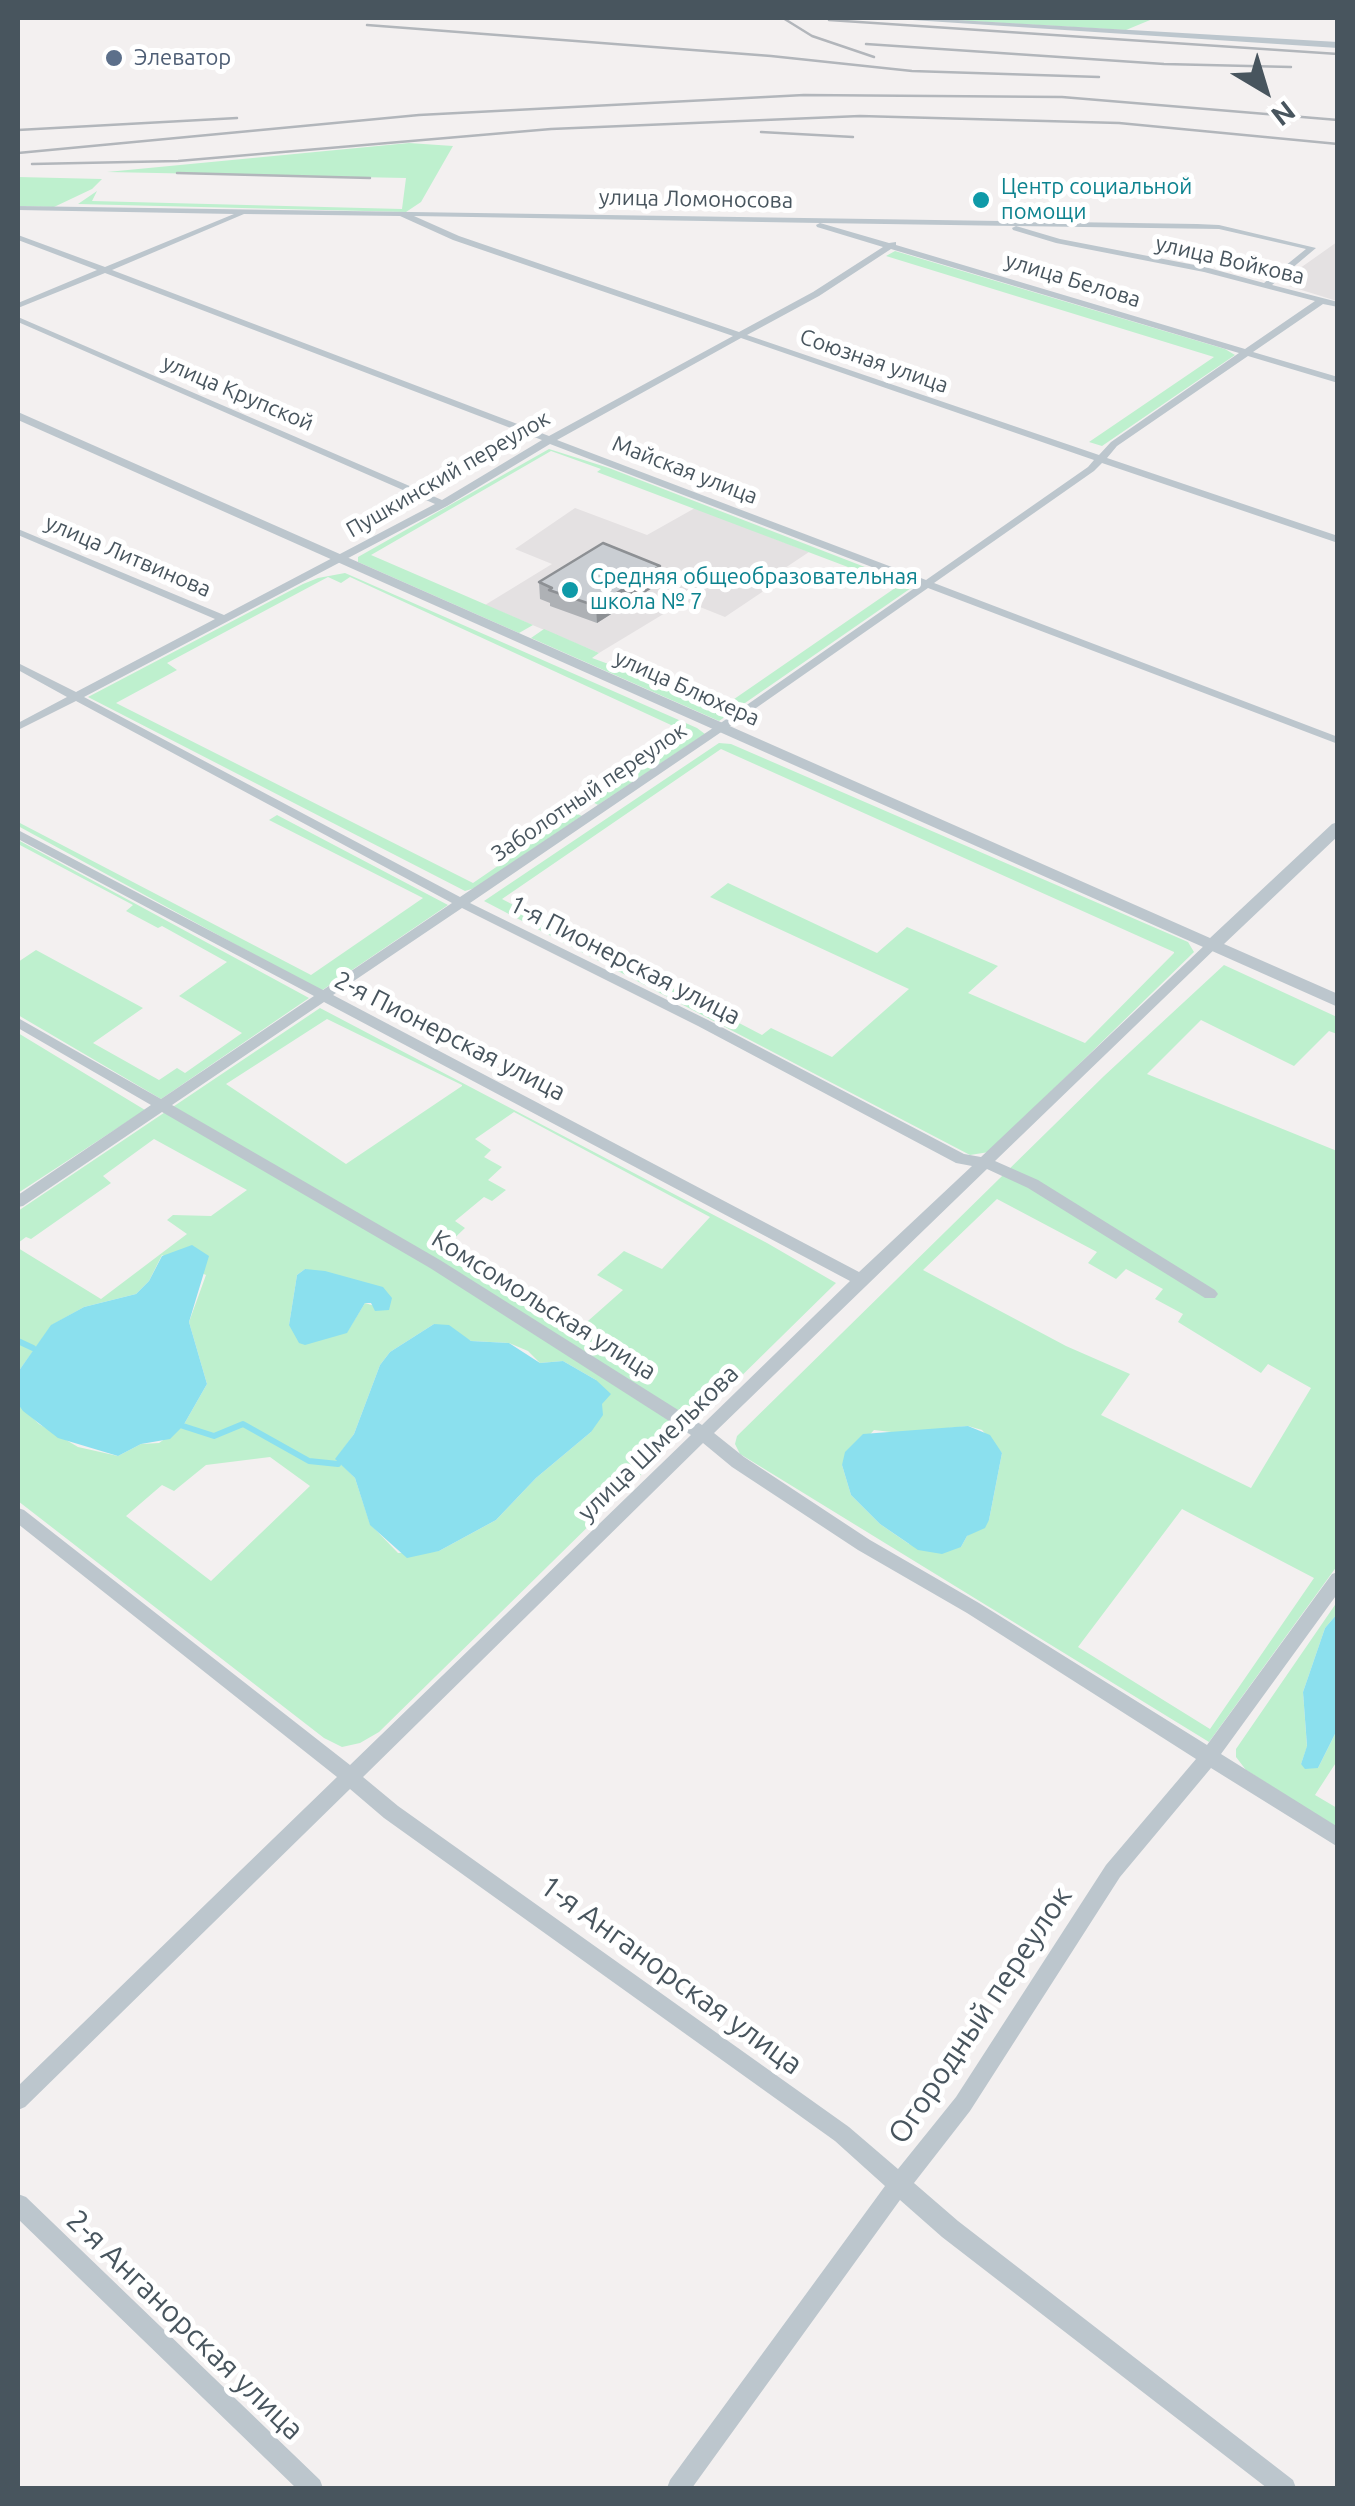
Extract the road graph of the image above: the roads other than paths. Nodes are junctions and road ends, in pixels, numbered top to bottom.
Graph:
1 (886, 18) edge
2 (912, 19) edge
3 (1338, 45) edge
4 (18, 208) edge
5 (243, 212) junction
6 (400, 214) junction
7 (797, 219) junction
8 (998, 222) junction
9 (18, 237) edge
10 (892, 244) junction
11 (109, 272) junction
12 (1267, 285) junction
13 (1321, 300) junction
14 (1338, 305) edge
15 (18, 306) edge
16 (18, 319) edge
17 (739, 336) junction
18 (1249, 352) junction
19 (1338, 380) edge
20 (18, 416) edge
21 (550, 440) junction
22 (1102, 458) junction
23 (443, 504) junction
24 (18, 532) edge
25 (1338, 540) edge
26 (338, 559) junction
27 (923, 583) junction
28 (222, 618) junction
29 (18, 666) edge
30 (76, 696) junction
31 (18, 727) edge
32 (720, 728) junction
33 (1338, 740) edge
34 (1338, 827) edge
35 (18, 834) edge
36 (462, 903) junction
37 (1212, 946) junction
38 (325, 997) junction
39 (1338, 1001) edge
40 (18, 1022) edge
41 (162, 1106) junction
42 (987, 1164) junction
43 (18, 1202) edge
44 (862, 1280) junction
45 (1210, 1294) dead end
46 (703, 1434) junction
47 (18, 1515) edge
48 (1338, 1579) edge
49 (1208, 1758) junction
50 (351, 1779) junction
51 (1338, 1838) edge
52 (18, 2100) edge
53 (899, 2186) junction
54 (18, 2205) edge
55 (312, 2488) edge
56 (678, 2488) edge
57 (1285, 2488) edge

1 - 2 street
2 - 3 street
4 - 5 street, улица Ломоносова
5 - 6 street, улица Ломоносова
5 - 11 street
6 - 7 street, улица Ломоносова
6 - 17 street, Союзная улица
7 - 8 street, улица Ломоносова
7 - 10 street, улица Белова
8 - 12 street, улица Войкова
8 - 12 street, улица Ломоносова
9 - 11 street, Майская улица
10 - 17 street, Пушкинский переулок
10 - 18 street, улица Белова
11 - 15 street
11 - 21 street, Майская улица
12 - 13 street, улица Войкова
13 - 14 street, улица Войкова
13 - 18 street, Заболотный переулок
16 - 23 street, улица Крупской
17 - 21 street, Пушкинский переулок
17 - 22 street, Союзная улица
18 - 19 street, улица Белова
18 - 22 street, Заболотный переулок
20 - 26 street, улица Блюхера
21 - 23 street, Пушкинский переулок
21 - 27 street, Майская улица
22 - 25 street, Союзная улица
22 - 27 street, Заболотный переулок
23 - 26 street, Пушкинский переулок
24 - 28 street, улица Литвинова
26 - 28 street, Пушкинский переулок
26 - 32 street, улица Блюхера
27 - 32 street, Заболотный переулок
27 - 33 street, Майская улица
28 - 30 street, Пушкинский переулок
29 - 30 street, 1-я Пионерская улица
30 - 31 street, Пушкинский переулок
30 - 36 street, 1-я Пионерская улица
32 - 36 street, Заболотный переулок
32 - 37 street, улица Блюхера
34 - 37 street, улица Шмелькова
35 - 38 street, 2-я Пионерская улица
36 - 38 street, Заболотный переулок
36 - 42 street, 1-я Пионерская улица
37 - 39 street, улица Блюхера
37 - 42 street, улица Шмелькова
38 - 41 street, Заболотный переулок
38 - 44 street, 2-я Пионерская улица
40 - 41 street, Комсомольская улица
41 - 43 street, Заболотный переулок
41 - 46 street, Комсомольская улица
42 - 44 street, улица Шмелькова
42 - 45 street, 1-я Пионерская улица
44 - 46 street, улица Шмелькова
46 - 49 street, Комсомольская улица
46 - 50 street, улица Шмелькова
47 - 50 street, 1-я Анганорская улица
48 - 49 street, Огородный переулок
49 - 51 street, Комсомольская улица
49 - 53 street, Огородный переулок
50 - 52 street, улица Шмелькова
50 - 53 street, 1-я Анганорская улица
53 - 56 street, Огородный переулок
53 - 57 street, 1-я Анганорская улица
54 - 55 street, 2-я Анганорская улица

